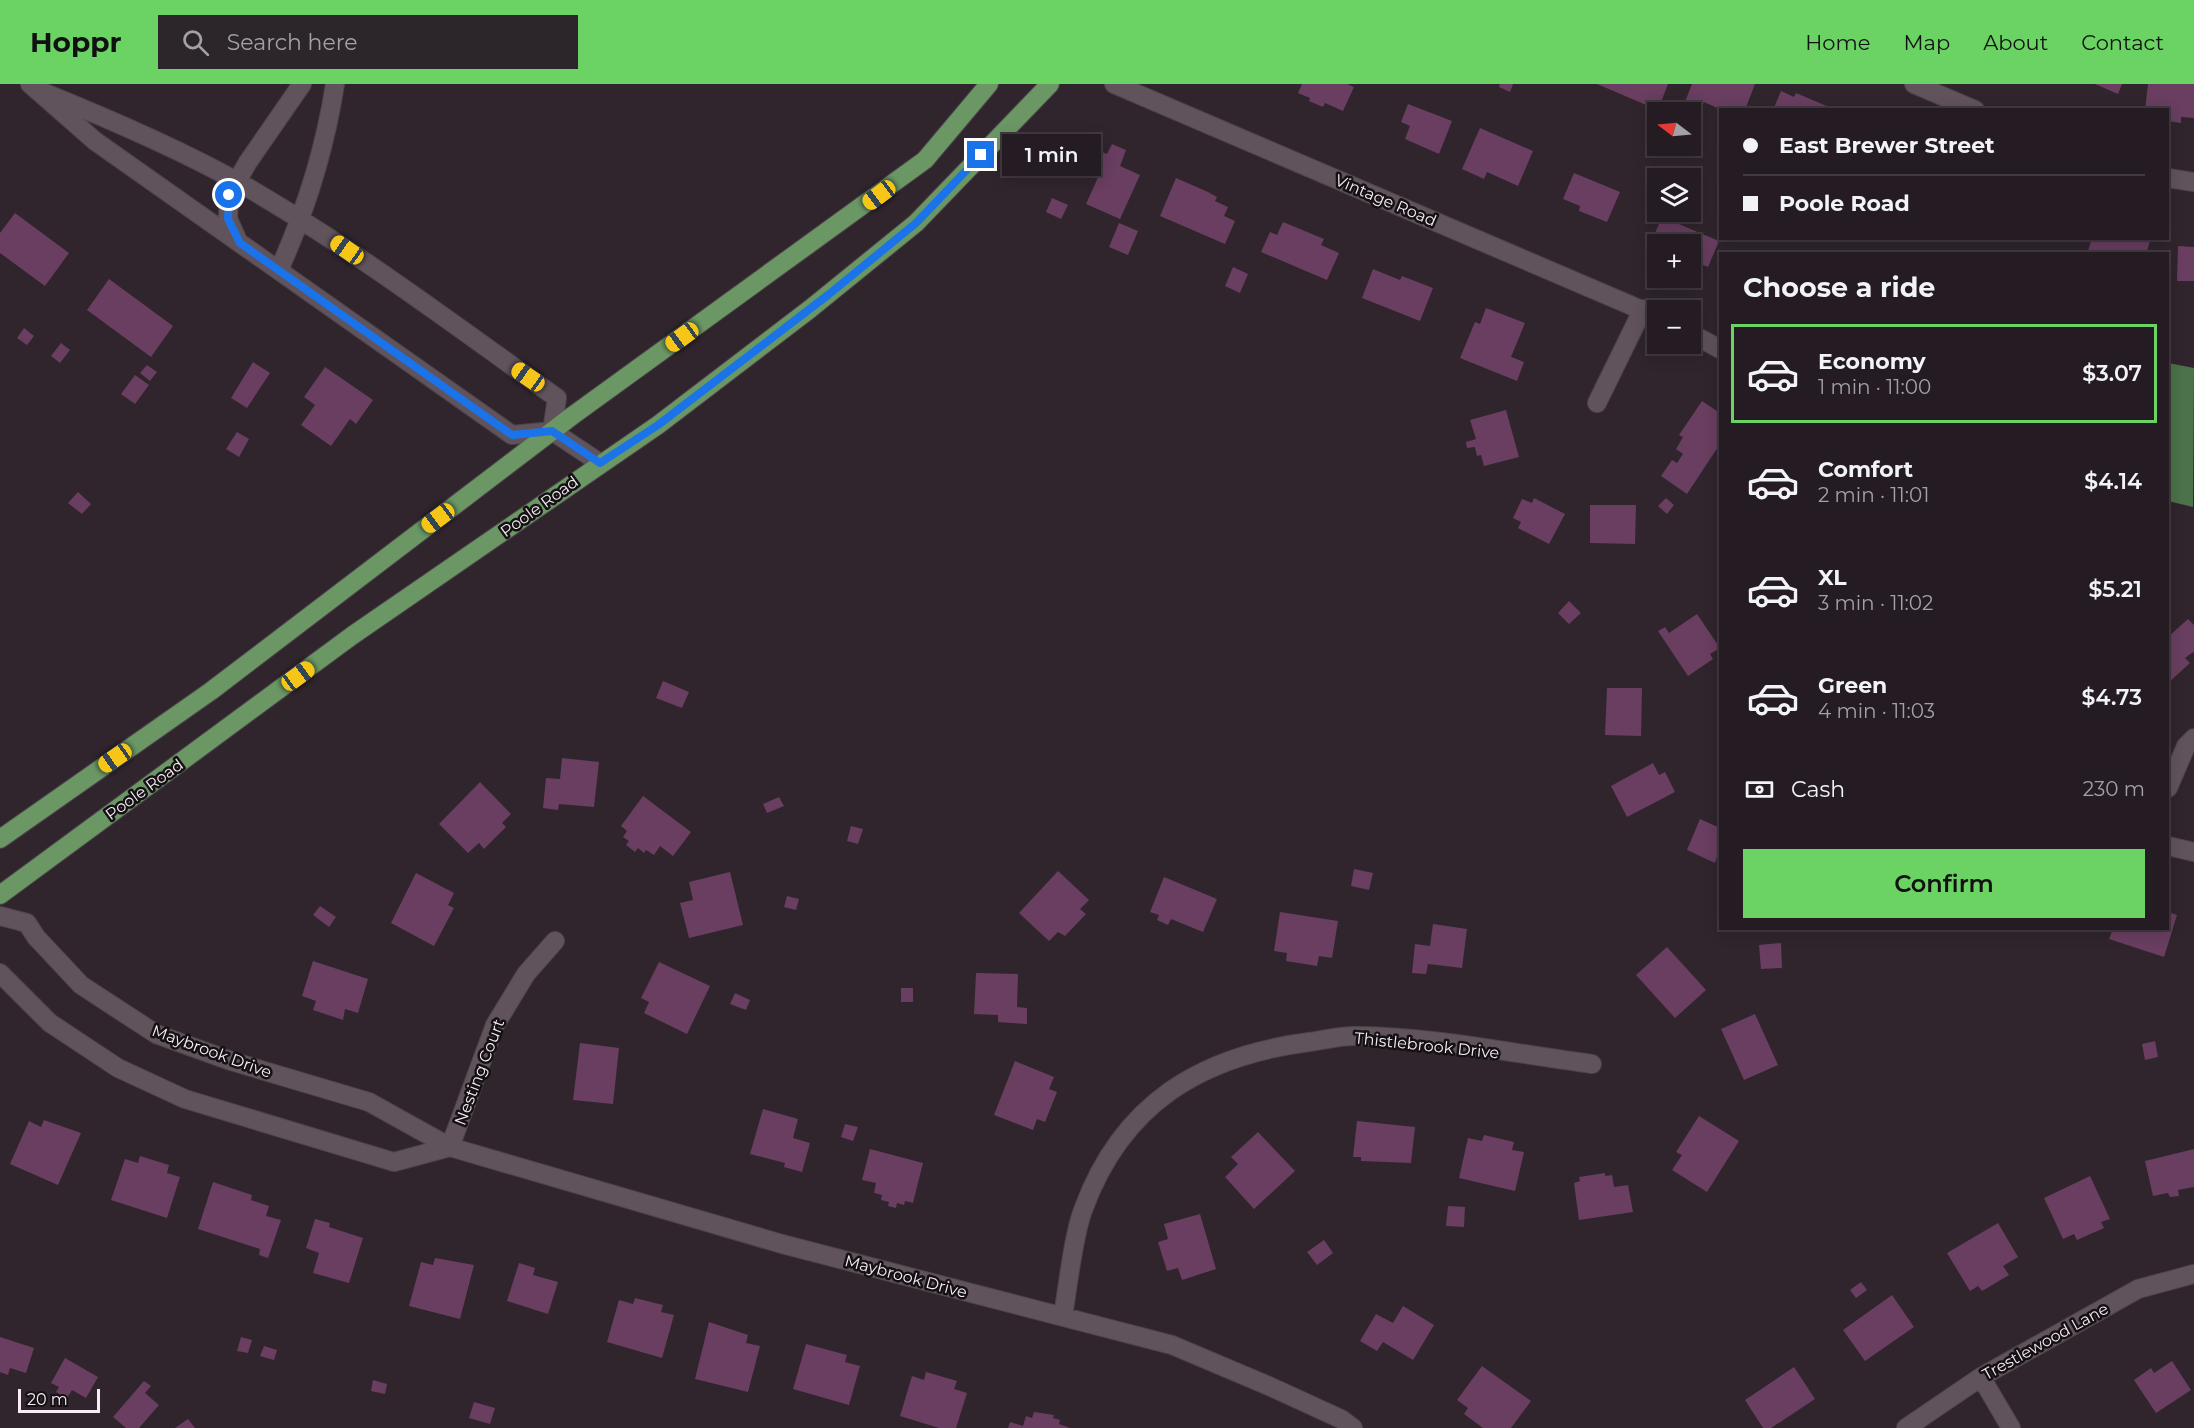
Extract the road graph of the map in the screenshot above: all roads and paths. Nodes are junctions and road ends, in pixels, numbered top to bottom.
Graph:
1 (302, 84) edge
2 (335, 84) edge
3 (989, 84) edge
4 (1050, 84) edge
5 (1114, 84) edge
6 (1914, 84) edge
7 (35, 88) edge
8 (1970, 108) edge
9 (2169, 178) edge
10 (237, 182) junction
11 (2194, 182) edge
12 (301, 221) junction
13 (240, 243) junction
14 (279, 270) junction
15 (1647, 312) edge
16 (1647, 318) edge
17 (1701, 339) edge
18 (1719, 348) edge
19 (1597, 403) dead end
20 (552, 431) junction
21 (600, 463) junction
22 (2194, 738) edge
23 (2169, 786) edge
24 (0, 839) edge
25 (2169, 846) edge
26 (2194, 852) edge
27 (0, 894) edge
28 (0, 916) edge
29 (555, 941) dead end
30 (0, 973) edge
31 (1592, 1064) dead end
32 (450, 1147) junction
33 (2194, 1274) edge
34 (1063, 1316) junction
35 (1981, 1377) junction
36 (1343, 1425) edge
37 (1906, 1428) edge
38 (2011, 1428) edge

1 - 10 street
2 - 12 street
3 - 20 main road
4 - 21 main road, Poole Road
5 - 15 street, Vintage Road
6 - 8 street
7 - 10 street
7 - 13 street
9 - 11 street
10 - 12 street
10 - 13 street
12 - 14 street
12 - 20 street
13 - 14 street
14 - 20 street
16 - 19 street
17 - 18 street
20 - 21 street
20 - 24 main road
21 - 27 main road, Poole Road
22 - 23 street
25 - 26 street
28 - 32 street, Maybrook Drive
29 - 32 street, Nesting Court
30 - 32 street
31 - 34 street, Thistlebrook Drive
32 - 34 street, Maybrook Drive
33 - 35 street, Trestlewood Lane
34 - 36 street, Maybrook Drive
35 - 37 street, Trestlewood Lane
35 - 38 street

